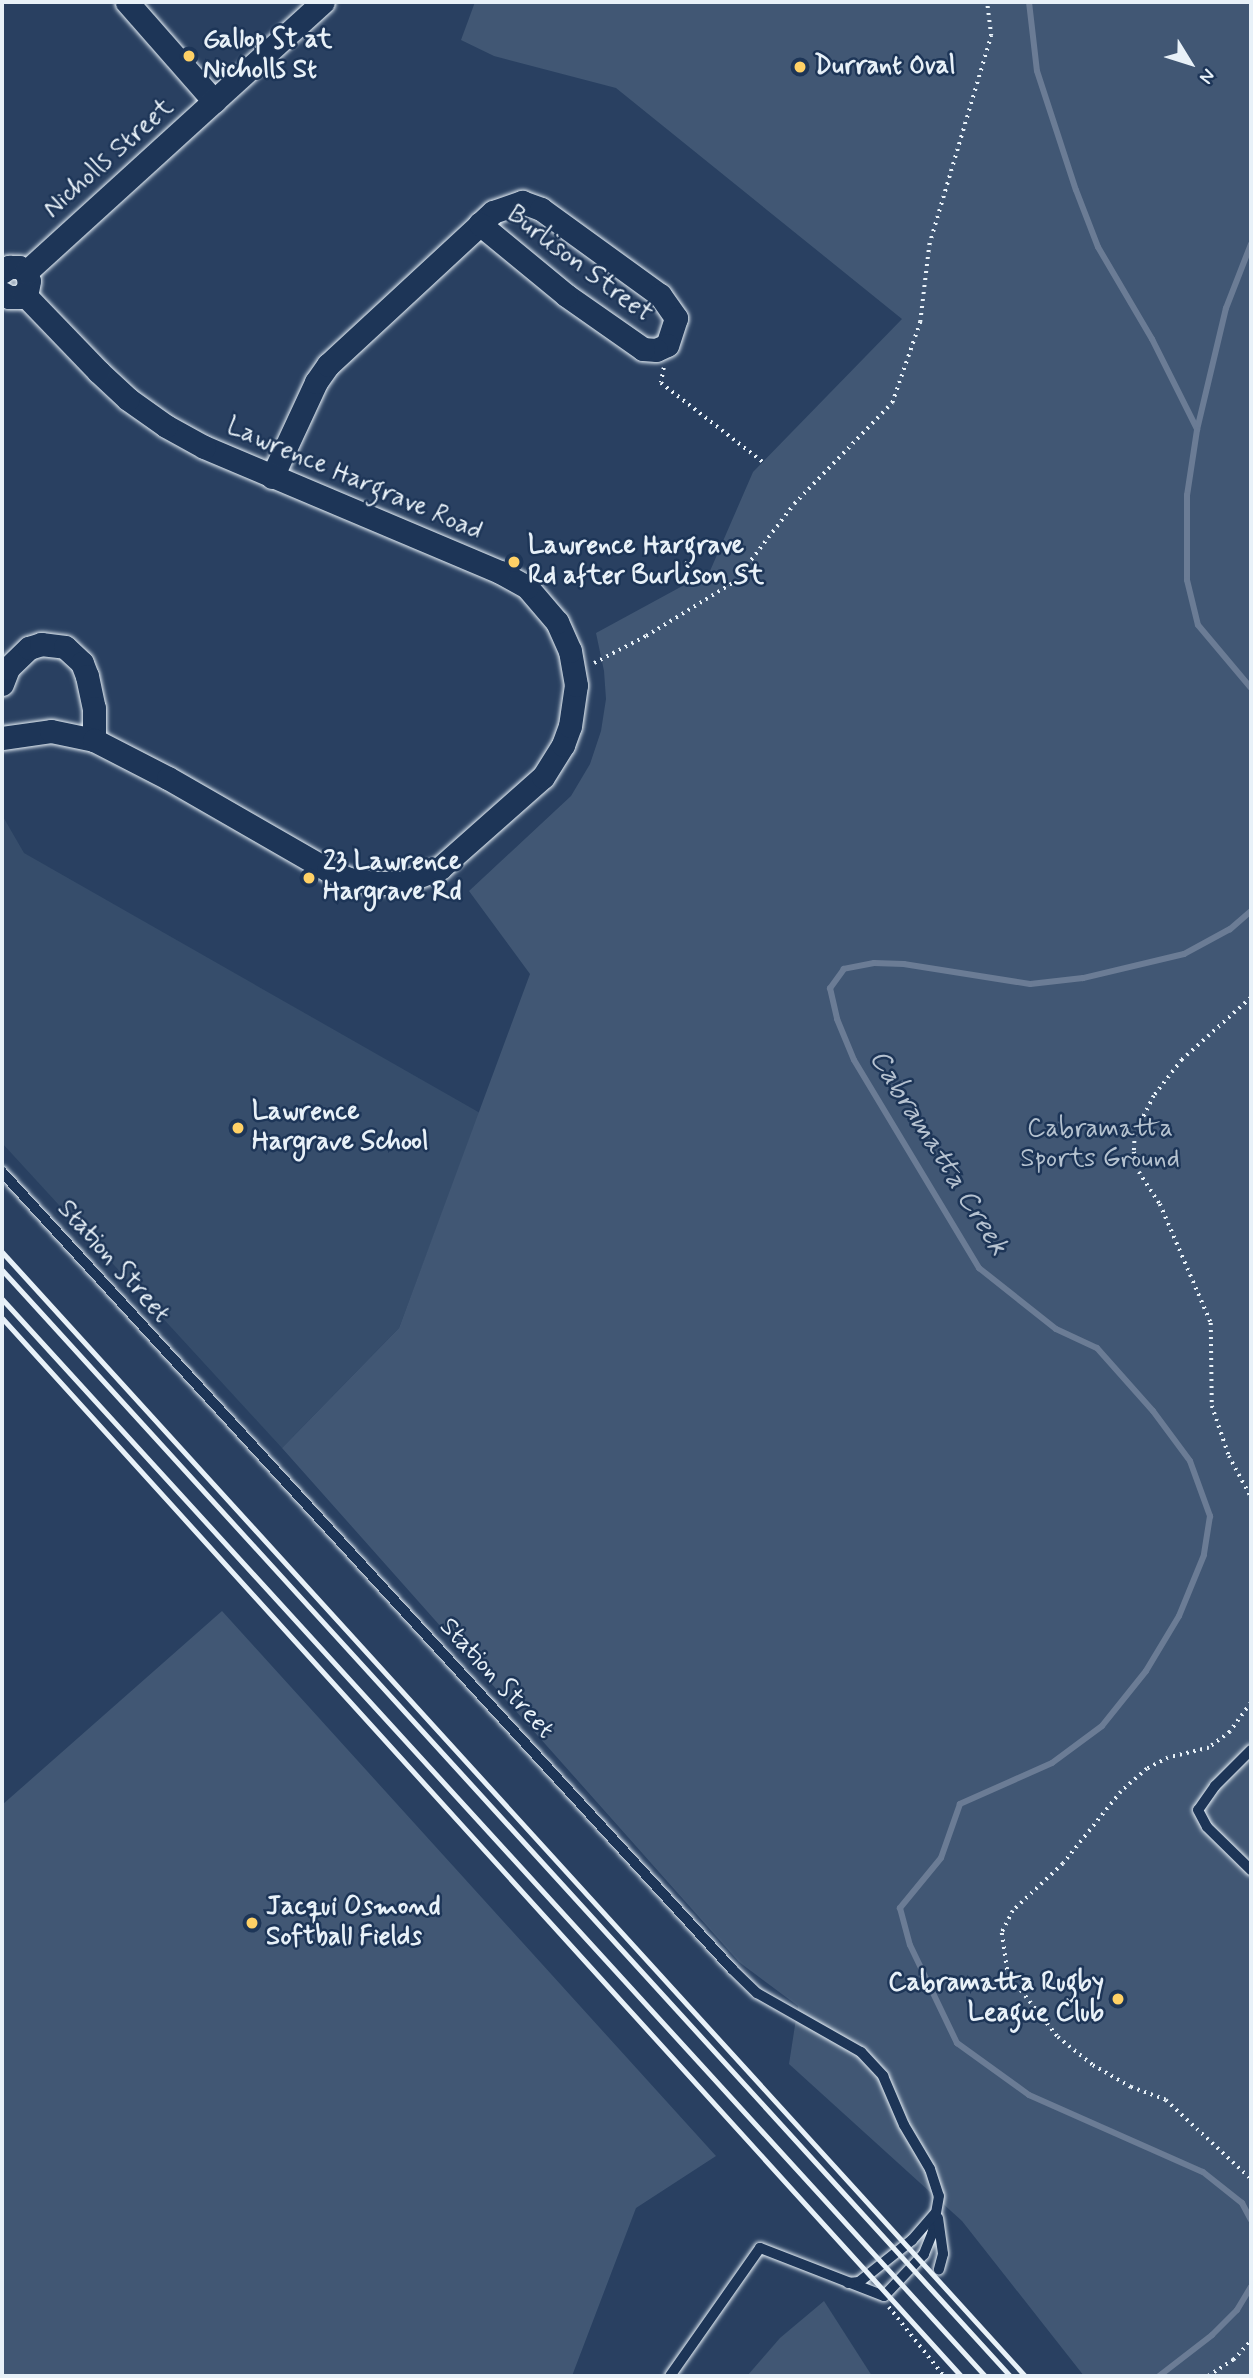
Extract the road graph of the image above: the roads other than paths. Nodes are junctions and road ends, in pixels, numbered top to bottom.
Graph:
1 (127, 2) edge
2 (323, 2) edge
3 (214, 101) junction
4 (480, 224) junction
5 (8, 282) edge
6 (272, 477) junction
7 (2, 684) edge
8 (2, 738) edge
9 (94, 740) junction
10 (2, 1172) edge
11 (1251, 1751) edge
12 (1251, 1870) edge
13 (937, 2212) junction
14 (939, 2269) dead end
15 (846, 2283) junction
16 (670, 2376) edge

1 - 3 street
2 - 3 street, Nicholls Street
3 - 5 street, Nicholls Street
4 - 4 street, Burlison Street
4 - 6 street, Burlison Street
5 - 6 street, Lawrence Hargrave Road
6 - 9 street, Lawrence Hargrave Road
7 - 9 street
8 - 9 street, Lawrence Hargrave Road
10 - 13 lane, Station Street
11 - 12 lane
13 - 14 lane, Station Street
13 - 15 lane
13 - 15 lane
15 - 16 lane

